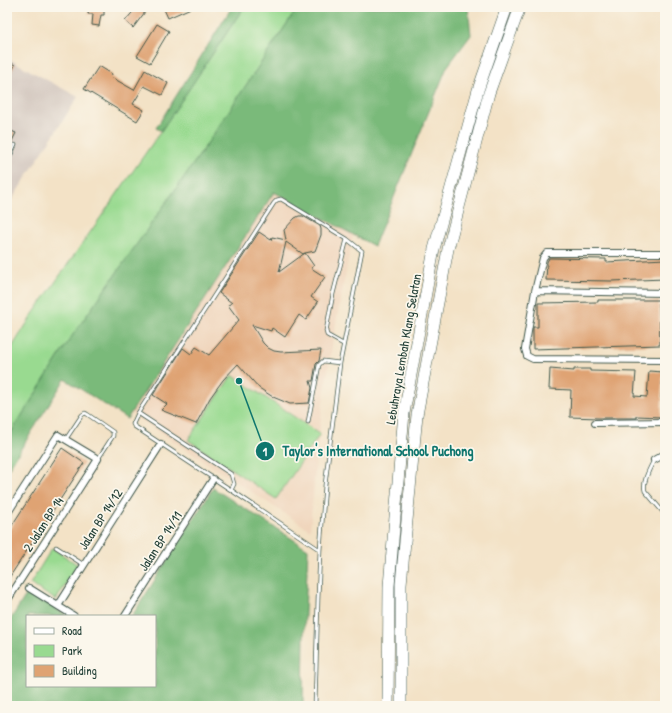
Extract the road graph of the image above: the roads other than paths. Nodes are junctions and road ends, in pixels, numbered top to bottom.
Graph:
1 (507, 7) edge
2 (520, 7) edge
3 (15, 145) dead end
4 (7, 163) edge
5 (347, 239) junction
6 (665, 253) edge
7 (535, 291) junction
8 (665, 293) edge
9 (343, 344) junction
10 (665, 360) edge
11 (340, 363) junction
12 (138, 413) junction
13 (308, 422) dead end
14 (665, 422) edge
15 (595, 423) dead end
16 (66, 439) junction
17 (161, 444) junction
18 (665, 454) edge
19 (98, 459) junction
20 (654, 460) joint
21 (213, 479) junction
22 (231, 490) junction
23 (663, 512) dead end
24 (7, 514) edge
25 (56, 547) dead end
26 (320, 550) junction
27 (84, 565) junction
28 (29, 588) dead end
29 (7, 600) edge
30 (58, 606) junction
31 (72, 615) edge
32 (126, 615) edge
33 (316, 706) edge
34 (388, 706) edge
35 (401, 706) edge

1 - 34 highway, Lebuhraya Lembah Klang Selatan
2 - 35 highway, Lebuhraya Lembah Klang Selatan
3 - 4 lane
5 - 9 lane
5 - 9 lane
5 - 12 lane
6 - 7 street
7 - 8 street
7 - 10 street
9 - 11 lane
11 - 13 lane
11 - 26 lane
12 - 17 lane
12 - 22 lane
14 - 15 street
16 - 19 street
16 - 19 lane
16 - 24 street
17 - 21 lane
17 - 27 street, Jalan BP 14/12
18 - 20 street
19 - 29 street, 2 Jalan BP 14
20 - 23 lane
21 - 22 lane
21 - 32 street, Jalan BP 14/11
22 - 26 lane
25 - 27 lane
26 - 33 lane
27 - 30 street, Jalan BP 14/12
28 - 30 street
30 - 31 street

